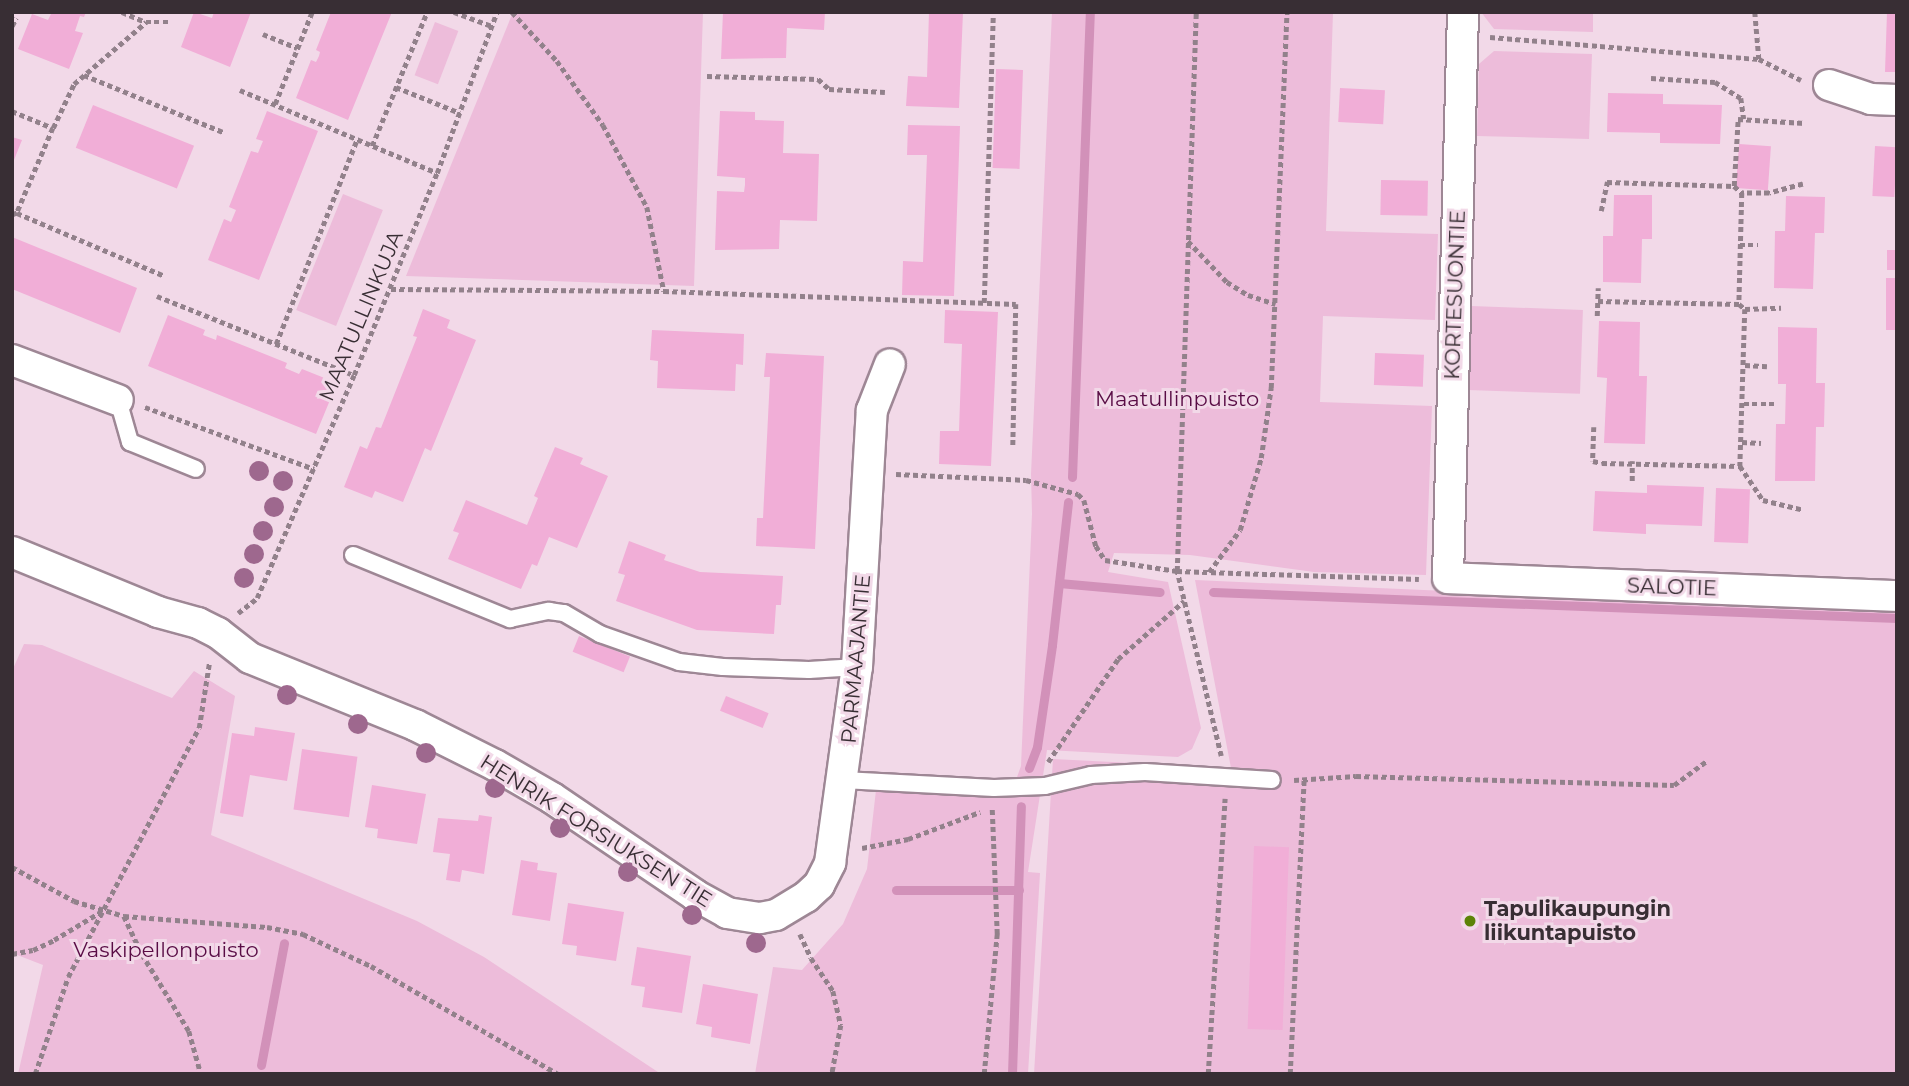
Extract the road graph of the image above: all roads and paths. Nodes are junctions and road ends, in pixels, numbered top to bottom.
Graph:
1 (122, 12) edge
2 (312, 12) edge
3 (427, 12) edge
4 (454, 12) edge
5 (497, 12) edge
6 (512, 12) edge
7 (993, 12) edge
8 (1196, 12) edge
9 (1287, 12) edge
10 (1755, 12) edge
11 (146, 22) junction
12 (169, 22) dead end
13 (1463, 24) edge
14 (492, 26) junction
15 (262, 34) dead end
16 (297, 48) junction
17 (1759, 59) junction
18 (84, 75) junction
19 (707, 76) dead end
20 (1651, 78) dead end
21 (1829, 85) joint
22 (396, 87) junction
23 (240, 90) dead end
24 (886, 92) dead end
25 (1897, 100) edge
26 (275, 104) junction
27 (12, 111) edge
28 (460, 113) junction
29 (1744, 119) junction
30 (1805, 123) dead end
31 (54, 128) junction
32 (223, 132) dead end
33 (357, 139) junction
34 (372, 146) junction
35 (437, 173) junction
36 (1803, 184) dead end
37 (1734, 186) junction
38 (1742, 193) junction
39 (1601, 211) dead end
40 (15, 214) edge
41 (1188, 240) junction
42 (1740, 245) junction
43 (1758, 245) dead end
44 (165, 276) dead end
45 (1598, 288) dead end
46 (391, 289) junction
47 (664, 291) junction
48 (157, 296) dead end
49 (1598, 301) junction
50 (984, 303) junction
51 (1276, 304) junction
52 (1739, 304) junction
53 (1781, 307) dead end
54 (1745, 309) junction
55 (1597, 316) dead end
56 (276, 344) junction
57 (12, 360) edge
58 (890, 364) dead end
59 (1745, 365) junction
60 (1767, 366) dead end
61 (354, 375) junction
62 (118, 400) junction
63 (1744, 404) junction
64 (1774, 404) dead end
65 (1594, 427) dead end
66 (1742, 442) junction
67 (1761, 443) dead end
68 (1013, 445) dead end
69 (1632, 461) junction
70 (1665, 463) junction
71 (1740, 466) junction
72 (196, 469) dead end
73 (314, 469) junction
74 (1664, 472) dead end
75 (923, 475) dead end
76 (1632, 481) dead end
77 (1804, 510) dead end
78 (12, 552) edge
79 (353, 555) dead end
80 (1177, 571) junction
81 (1209, 572) junction
82 (1448, 578) junction
83 (1897, 596) edge
84 (1184, 601) junction
85 (232, 618) dead end
86 (210, 657) dead end
87 (858, 667) junction
88 (1708, 760) dead end
89 (1226, 777) junction
90 (843, 780) junction
91 (1272, 780) joint
92 (1304, 780) junction
93 (1031, 786) junction
94 (854, 849) dead end
95 (12, 867) edge
96 (103, 911) junction
97 (124, 916) junction
98 (760, 918) joint
99 (802, 938) dead end
100 (12, 954) edge
101 (35, 1074) edge
102 (201, 1074) edge
103 (558, 1074) edge
104 (832, 1074) edge
105 (984, 1074) edge
106 (1208, 1074) edge
107 (1290, 1074) edge

1 - 11 path
2 - 16 path
3 - 22 path
4 - 14 path
5 - 14 path, MAATULLINKUJA
6 - 47 path
7 - 50 path
8 - 41 path
9 - 51 path
10 - 17 path
11 - 12 path
11 - 18 path
13 - 17 path
13 - 82 street, KORTESUONTIE
14 - 28 path, MAATULLINKUJA
15 - 16 path
16 - 26 path
17 - 21 path
18 - 31 path
18 - 32 path
19 - 24 path
20 - 29 path
21 - 25 street
22 - 28 path
22 - 34 path
23 - 26 path
26 - 33 path
27 - 31 path
28 - 35 path, MAATULLINKUJA
29 - 30 path
29 - 37 path
31 - 40 path
33 - 34 path
33 - 56 path
34 - 35 path
35 - 46 path, MAATULLINKUJA
36 - 38 path
37 - 38 path
37 - 39 path
38 - 42 path
40 - 44 path
41 - 51 path
41 - 80 path
42 - 43 path
42 - 52 path
45 - 49 path
46 - 47 path
46 - 61 path, MAATULLINKUJA
47 - 50 path
48 - 56 path
49 - 52 path
49 - 55 path
50 - 68 path
51 - 81 path
52 - 54 path
53 - 54 path
54 - 59 path
56 - 61 path
57 - 62 street
58 - 87 street, PARMAAJANTIE
59 - 60 path
59 - 63 path
61 - 73 path, MAATULLINKUJA
62 - 72 lane
62 - 73 path
63 - 64 path
63 - 66 path
65 - 69 path
66 - 67 path
66 - 71 path
69 - 70 path
69 - 76 path
70 - 71 path
70 - 74 path
71 - 77 path
73 - 85 path, MAATULLINKUJA
75 - 80 path
78 - 98 street, HENRIK FORSIUKSEN TIE
79 - 87 lane
80 - 81 path
80 - 84 path
81 - 82 path
82 - 83 street, SALOTIE
84 - 89 path
84 - 93 path
86 - 96 path
87 - 90 street, PARMAAJANTIE
88 - 92 path
89 - 91 lane
89 - 93 lane
89 - 106 path
90 - 93 lane
90 - 98 street, PARMAAJANTIE
91 - 92 path
92 - 107 path
94 - 105 path
95 - 96 path
96 - 97 path
96 - 100 path
96 - 101 path
97 - 102 path
97 - 103 path
99 - 104 path

